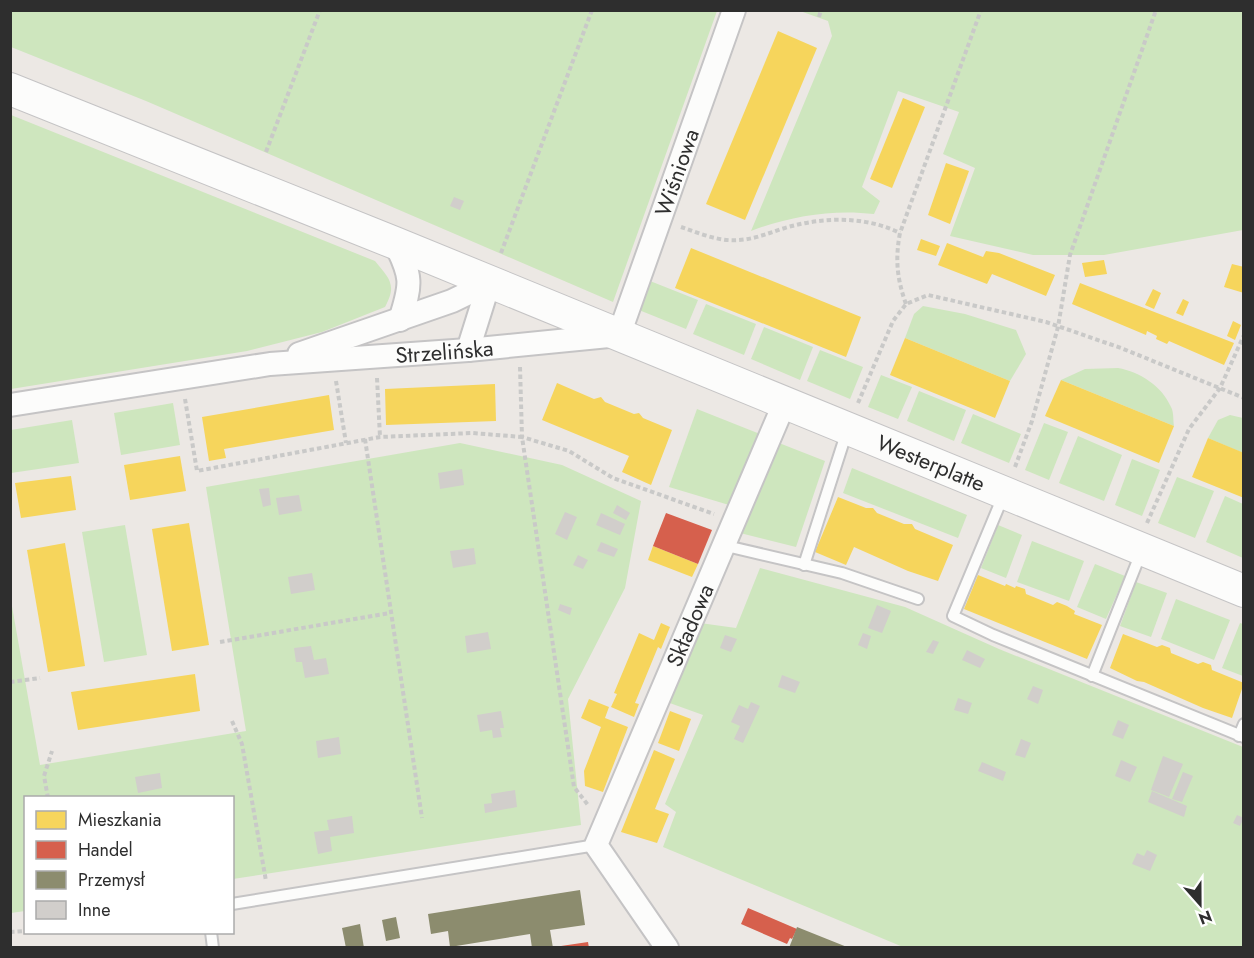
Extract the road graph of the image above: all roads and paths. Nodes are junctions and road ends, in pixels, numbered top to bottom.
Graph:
1 (320, 10) edge
2 (592, 10) edge
3 (734, 10) edge
4 (821, 10) edge
5 (981, 10) edge
6 (1156, 10) edge
7 (819, 17) dead end
8 (10, 89) edge
9 (266, 152) dead end
10 (660, 220) junction
11 (900, 233) junction
12 (395, 243) junction
13 (501, 253) dead end
14 (489, 283) junction
15 (906, 304) junction
16 (400, 320) junction
17 (1058, 327) junction
18 (619, 335) junction
19 (1244, 335) edge
20 (468, 350) junction
21 (375, 356) junction
22 (333, 360) junction
23 (520, 363) dead end
24 (270, 364) junction
25 (181, 378) junction
26 (1220, 388) junction
27 (1244, 398) edge
28 (784, 404) junction
29 (10, 405) edge
30 (847, 429) junction
31 (381, 437) junction
32 (522, 437) junction
33 (365, 439) junction
34 (346, 443) junction
35 (1005, 494) junction
36 (733, 521) junction
37 (722, 545) junction
38 (1139, 548) junction
39 (804, 565) junction
40 (1244, 591) edge
41 (918, 598) dead end
42 (390, 613) junction
43 (220, 642) dead end
44 (1092, 676) junction
45 (40, 678) dead end
46 (10, 682) edge
47 (232, 721) dead end
48 (1244, 724) edge
49 (1241, 736) edge
50 (52, 751) dead end
51 (48, 796) edge
52 (422, 818) dead end
53 (600, 835) junction
54 (268, 896) junction
55 (234, 903) edge
56 (668, 948) edge

1 - 9 path
2 - 13 path
3 - 10 street, Wiśniowa
4 - 7 path
5 - 11 path
6 - 17 path
8 - 12 main road, Westerplatte
10 - 11 path
10 - 18 street, Wiśniowa
11 - 15 path
12 - 14 main road, Westerplatte
12 - 16 street
14 - 16 street, Strzelińska
14 - 18 main road, Westerplatte
14 - 20 street
15 - 17 path
15 - 30 path
16 - 24 street, Strzelińska
17 - 26 path
17 - 35 path
18 - 20 street, Strzelińska
18 - 28 main road, Westerplatte
19 - 26 path
20 - 21 street, Strzelińska
21 - 22 street, Strzelińska
21 - 31 path
22 - 24 street, Strzelińska
22 - 34 path
23 - 32 path
24 - 25 street, Strzelińska
25 - 29 street, Strzelińska
25 - 34 path
26 - 27 path
26 - 38 path
28 - 30 main road, Westerplatte
28 - 36 street, Składowa
30 - 35 main road, Westerplatte
30 - 39 lane
31 - 32 path
31 - 33 path
32 - 36 path
32 - 53 path
33 - 34 path
33 - 42 path
35 - 38 main road, Westerplatte
35 - 44 lane
36 - 37 street, Składowa
37 - 39 lane
37 - 53 street, Składowa
38 - 40 main road, Westerplatte
38 - 44 lane
39 - 41 lane
42 - 43 path
42 - 52 path
44 - 49 lane
45 - 46 path
47 - 54 path
48 - 49 lane
50 - 51 path
53 - 54 lane
53 - 56 street
54 - 55 lane

